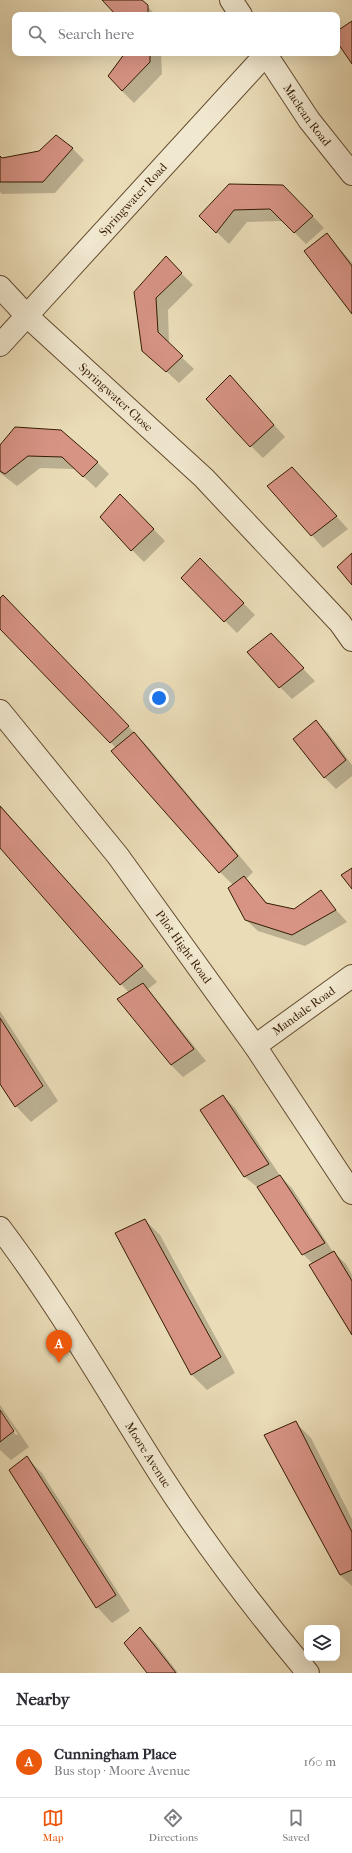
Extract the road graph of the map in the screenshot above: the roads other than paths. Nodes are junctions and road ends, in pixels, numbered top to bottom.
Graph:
1 (231, 0) edge
2 (239, 12) edge
3 (264, 56) edge
4 (267, 56) edge
5 (352, 174) edge
6 (0, 287) edge
7 (27, 316) junction
8 (0, 346) edge
9 (352, 640) edge
10 (0, 711) edge
11 (352, 976) edge
12 (256, 1046) junction
13 (352, 1193) edge
14 (0, 1228) edge
15 (308, 1673) edge

1 - 2 street
3 - 7 street, Springwater Road
4 - 5 street, Maclean Road
6 - 7 street, Springwater Close
7 - 8 street, Springwater Road
7 - 9 street, Springwater Close
10 - 12 street, Pilot Hight Road
11 - 12 street, Mandale Road
12 - 13 street, Pilot Hight Road
14 - 15 street, Moore Avenue

